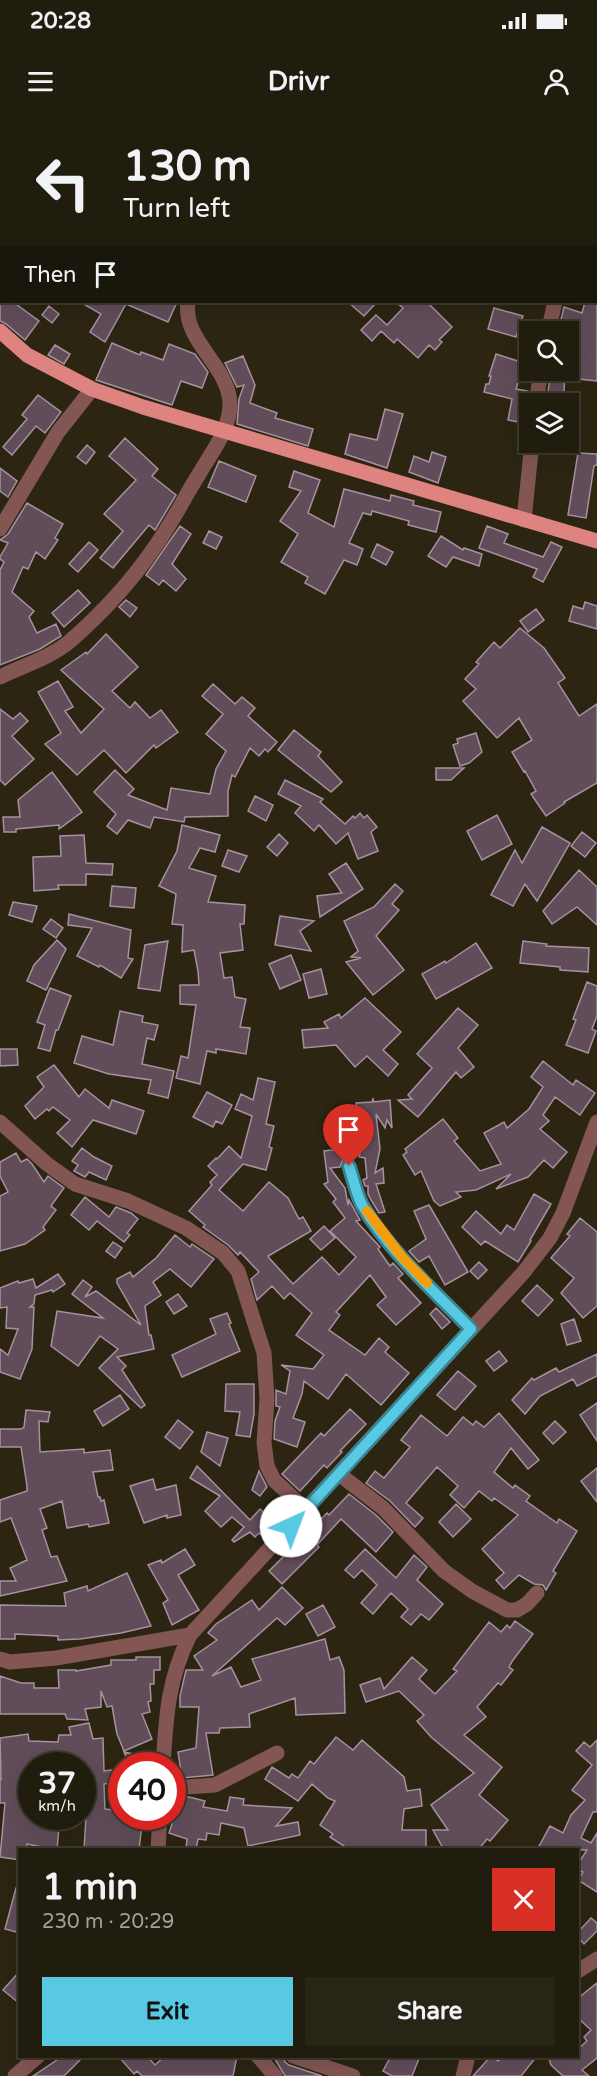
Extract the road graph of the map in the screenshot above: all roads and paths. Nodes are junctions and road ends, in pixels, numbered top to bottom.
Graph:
1 (188, 303) edge
2 (555, 303) edge
3 (551, 321) edge
4 (0, 331) edge
5 (92, 389) junction
6 (224, 431) junction
7 (531, 453) edge
8 (524, 520) junction
9 (0, 529) edge
10 (597, 541) edge
11 (0, 676) edge
12 (0, 1122) edge
13 (597, 1122) edge
14 (349, 1166) dead end
15 (471, 1329) junction
16 (339, 1474) junction
17 (306, 1510) junction
18 (537, 1593) dead end
19 (190, 1635) junction
20 (0, 1659) edge
21 (164, 1752) edge
22 (277, 1753) dead end
23 (186, 1787) edge
24 (159, 1830) edge
25 (158, 1848) edge
26 (597, 1959) edge
27 (579, 1970) edge
28 (36, 2058) edge
29 (260, 2058) edge
30 (299, 2058) edge
31 (468, 2058) edge
32 (15, 2076) edge
33 (274, 2076) edge
34 (353, 2076) edge
35 (463, 2076) edge

1 - 6 street
2 - 3 street
4 - 5 main road
5 - 6 main road
5 - 9 street
6 - 8 main road
6 - 11 street
7 - 8 street
8 - 10 main road
12 - 17 street
13 - 15 street
14 - 15 street
15 - 16 street
16 - 17 street
16 - 18 street
17 - 19 street
19 - 20 street
19 - 21 street
22 - 23 street
24 - 25 street
26 - 27 street
28 - 32 street
29 - 33 street
30 - 34 street
31 - 35 street

